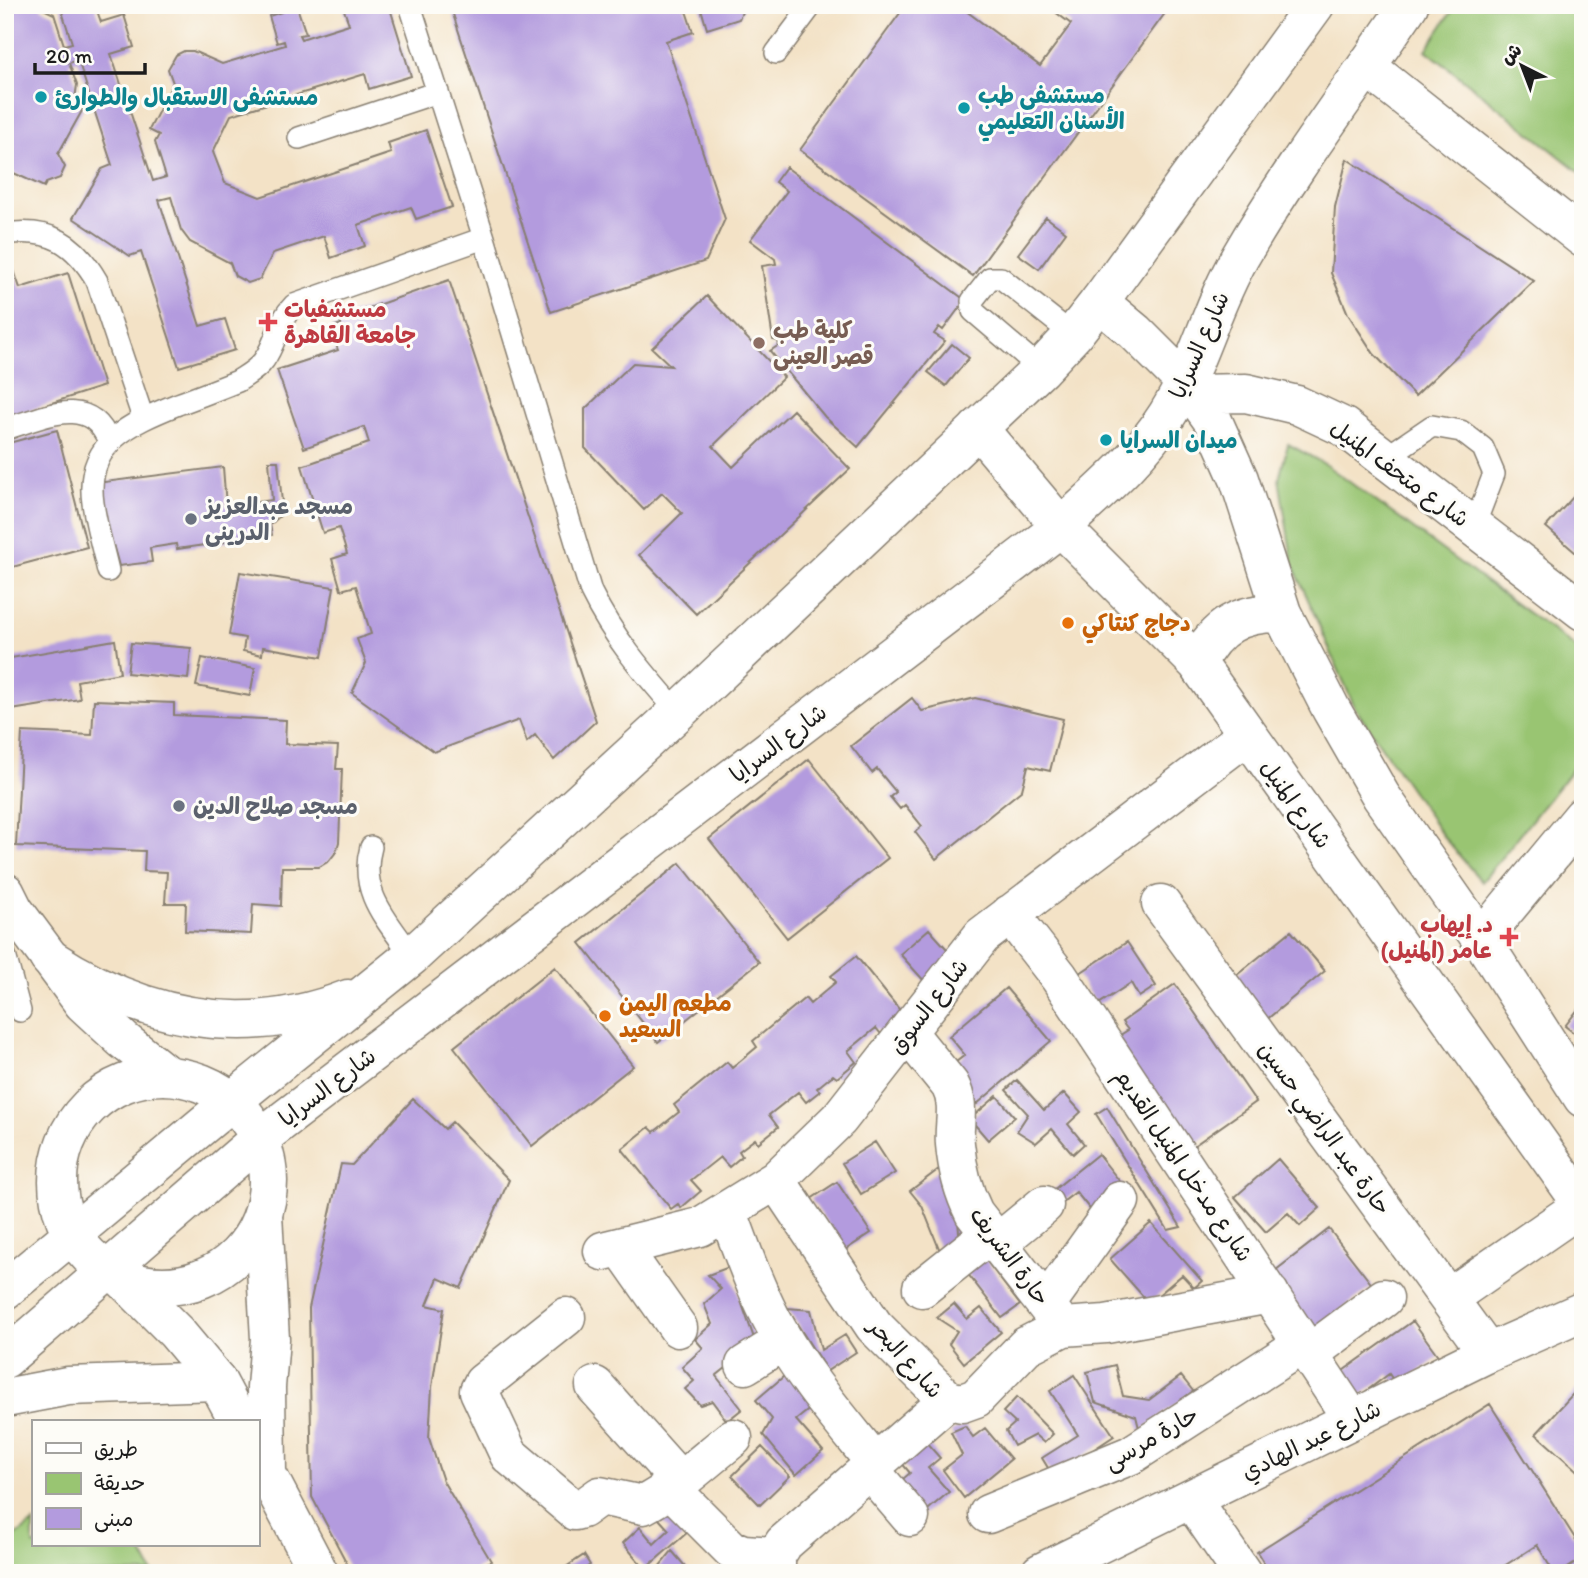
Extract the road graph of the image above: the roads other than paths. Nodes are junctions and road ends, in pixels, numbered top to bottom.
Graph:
1 (410, 5) edge
2 (812, 5) edge
3 (1315, 5) edge
4 (1409, 5) edge
5 (776, 52) dead end
6 (1367, 67) junction
7 (438, 92) junction
8 (299, 138) dead end
9 (5, 234) edge
10 (484, 238) junction
11 (1583, 238) edge
12 (1099, 302) junction
13 (1073, 335) junction
14 (1041, 369) junction
15 (1190, 388) junction
16 (143, 418) junction
17 (978, 428) junction
18 (5, 429) edge
19 (109, 442) junction
20 (1385, 458) junction
21 (1474, 526) junction
22 (1061, 527) junction
23 (108, 571) dead end
24 (1583, 611) edge
25 (1282, 614) junction
26 (1196, 663) junction
27 (678, 712) junction
28 (1247, 735) junction
29 (1583, 816) edge
30 (371, 848) dead end
31 (5, 892) edge
32 (1161, 904) dead end
33 (1010, 914) junction
34 (1481, 939) junction
35 (5, 955) edge
36 (412, 956) junction
37 (49, 958) junction
38 (369, 990) junction
39 (20, 1011) dead end
40 (907, 1032) junction
41 (167, 1076) junction
42 (1583, 1098) edge
43 (232, 1101) junction
44 (259, 1139) junction
45 (776, 1180) junction
46 (1120, 1201) dead end
47 (1044, 1205) dead end
48 (1583, 1205) edge
49 (727, 1210) junction
50 (262, 1215) junction
51 (71, 1234) junction
52 (995, 1238) junction
53 (116, 1275) junction
54 (922, 1288) dead end
55 (5, 1290) edge
56 (1270, 1294) junction
57 (1450, 1297) junction
58 (1384, 1298) dead end
59 (1583, 1311) edge
60 (1055, 1315) junction
61 (566, 1317) dead end
62 (678, 1328) dead end
63 (783, 1340) junction
64 (1307, 1349) junction
65 (1488, 1353) junction
66 (5, 1359) edge
67 (745, 1365) dead end
68 (217, 1381) junction
69 (595, 1386) dead end
70 (5, 1398) edge
71 (948, 1400) junction
72 (1352, 1419) junction
73 (238, 1420) edge
74 (733, 1438) dead end
75 (262, 1464) edge
76 (872, 1466) junction
77 (675, 1484) junction
78 (1191, 1499) junction
79 (988, 1514) dead end
80 (910, 1517) dead end
81 (776, 1564) edge
82 (319, 1573) edge
83 (1040, 1573) edge
84 (1242, 1573) edge

1 - 7 lane
2 - 5 lane
3 - 12 street, شارع السرايا
4 - 6 street, شارع السرايا
6 - 11 street
6 - 15 street, شارع السرايا
7 - 8 lane
7 - 10 lane
9 - 16 lane
10 - 16 lane
10 - 27 lane
12 - 13 street, شارع السرايا
12 - 15 street
13 - 14 street, شارع السرايا
13 - 14 lane
14 - 17 street, شارع السرايا
15 - 20 street, شارع متحف المنيل
15 - 22 street, شارع السرايا
15 - 25 street
16 - 19 lane
17 - 22 street, شارع المنيل
17 - 27 street, شارع السرايا
18 - 19 lane
19 - 23 lane
20 - 21 street, شارع متحف المنيل
20 - 21 lane
21 - 24 street, شارع متحف المنيل
22 - 26 street, شارع المنيل
22 - 44 street, شارع السرايا
25 - 26 street
25 - 34 street
26 - 28 street, شارع المنيل
27 - 36 street, شارع السرايا
28 - 33 street, شارع السوق
28 - 48 street, شارع المنيل
29 - 34 street
30 - 36 lane
31 - 37 street
32 - 57 street, حارة عبد الراضي حسين
33 - 40 street, شارع السوق
33 - 56 street, شارع مدخل المنيل القديم
34 - 42 street
35 - 39 lane
36 - 38 street, شارع السرايا
37 - 38 street
37 - 41 street
38 - 43 street, شارع السرايا
40 - 45 street, شارع السوق
40 - 52 street, حارة الشريف
41 - 43 street
41 - 51 street
43 - 44 street
43 - 51 street, شارع السرايا
44 - 50 street
44 - 53 street, شارع السرايا
45 - 49 street, شارع السوق
45 - 71 street, شارع البحر
46 - 60 street
47 - 52 street
48 - 57 street
49 - 62 street, شارع السوق
49 - 63 street
50 - 53 street
50 - 75 street
51 - 53 street
51 - 55 street, شارع السرايا
52 - 54 street
52 - 60 street, حارة الشريف
53 - 66 street, شارع السرايا
53 - 68 street
56 - 60 street
56 - 64 street, شارع مدخل المنيل القديم
57 - 65 street, حارة عبد الراضي حسين
58 - 64 street, حارة مرسى
59 - 65 street, شارع عبد الهادي
60 - 71 street
61 - 77 street
63 - 67 street
63 - 76 street
64 - 72 street, شارع مدخل المنيل القديم
64 - 79 street, حارة مرسى
65 - 72 street, شارع عبد الهادي
68 - 70 street
68 - 73 street
69 - 77 street
71 - 76 street, شارع البحر
72 - 78 street, شارع عبد الهادي
74 - 77 street
75 - 82 street
76 - 80 street
76 - 81 street, شارع البحر
77 - 81 street
78 - 83 street, شارع عبد الهادي
78 - 84 street

